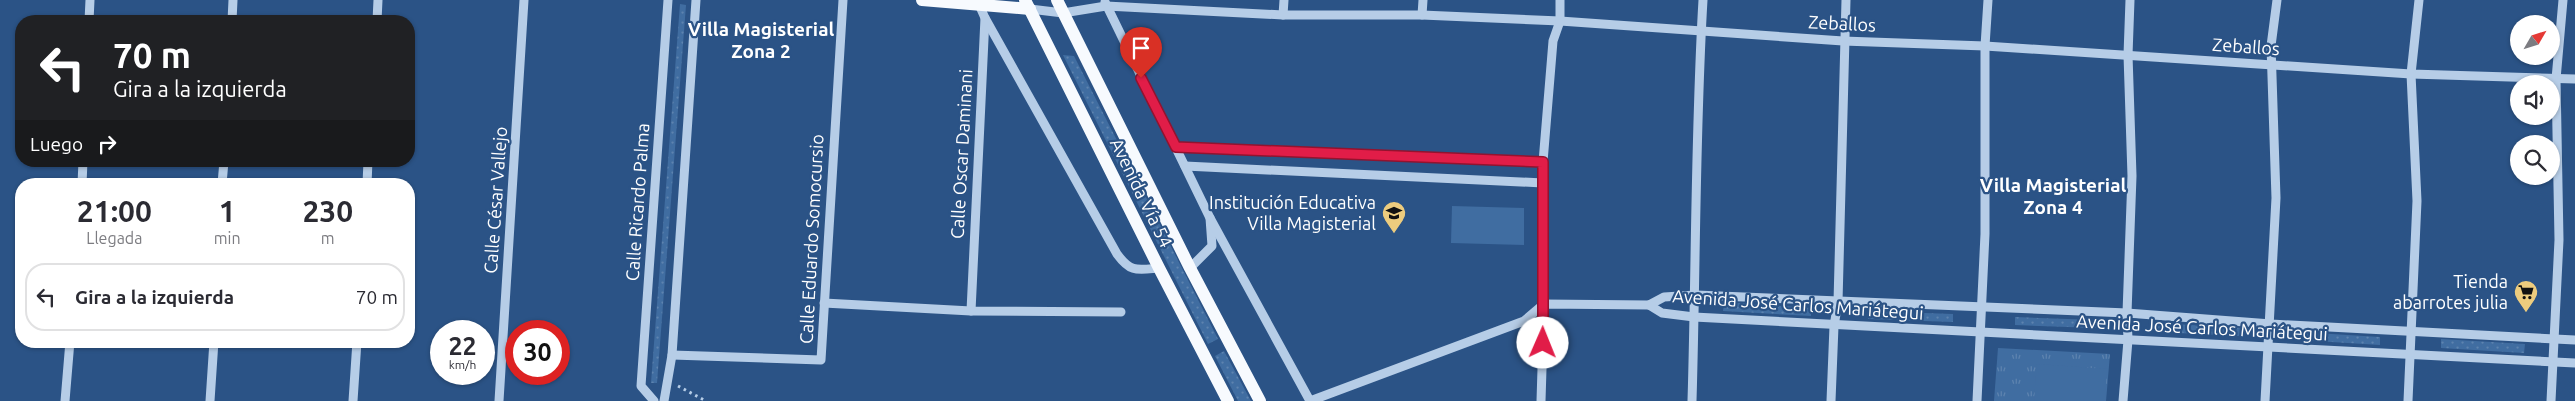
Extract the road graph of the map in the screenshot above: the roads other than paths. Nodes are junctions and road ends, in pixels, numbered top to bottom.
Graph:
1 (90, 0) edge
2 (233, 0) edge
3 (378, 0) edge
4 (524, 0) edge
5 (668, 0) edge
6 (696, 0) edge
7 (843, 0) edge
8 (922, 0) edge
9 (1057, 0) edge
10 (1284, 0) edge
11 (1423, 0) edge
12 (1560, 0) edge
13 (1703, 0) edge
14 (1846, 0) edge
15 (1988, 0) edge
16 (2130, 0) edge
17 (2277, 0) edge
18 (2419, 0) edge
19 (2563, 0) edge
20 (978, 2) edge
21 (1105, 3) edge
22 (1129, 4) edge
23 (1028, 5) edge
24 (1063, 13) junction
25 (89, 15) edge
26 (232, 15) edge
27 (377, 15) edge
28 (1283, 15) junction
29 (1422, 15) junction
30 (985, 18) junction
31 (1560, 21) junction
32 (1701, 31) junction
33 (1844, 41) junction
34 (1985, 46) junction
35 (2128, 56) junction
36 (2271, 64) junction
37 (2410, 74) junction
38 (2556, 75) edge
39 (2510, 77) edge
40 (2560, 79) edge
41 (2575, 79) edge
42 (2557, 125) edge
43 (1176, 147) junction
44 (1543, 162) junction
45 (1185, 166) junction
46 (1543, 183) junction
47 (1210, 218) junction
48 (1159, 268) junction
49 (1190, 268) junction
50 (1696, 295) junction
51 (1838, 302) junction
52 (824, 303) junction
53 (1544, 304) junction
54 (1649, 305) junction
55 (1982, 307) junction
56 (970, 310) junction
57 (1121, 312) dead end
58 (2127, 313) junction
59 (1694, 317) junction
60 (2271, 324) junction
61 (1834, 326) junction
62 (2412, 331) junction
63 (1982, 332) junction
64 (2555, 339) junction
65 (2128, 340) junction
66 (2575, 340) edge
67 (2268, 347) junction
68 (69, 348) edge
69 (214, 348) edge
70 (357, 348) edge
71 (672, 354) junction
72 (2410, 356) junction
73 (2554, 362) junction
74 (2575, 363) edge
75 (65, 401) edge
76 (210, 401) edge
77 (353, 401) edge
78 (500, 401) edge
79 (654, 401) edge
80 (664, 401) edge
81 (1228, 401) edge
82 (1260, 401) edge
83 (1541, 401) edge
84 (1692, 401) edge
85 (1831, 401) edge
86 (1977, 401) edge
87 (2123, 401) edge
88 (2265, 401) edge
89 (2408, 401) edge
90 (2551, 401) edge

1 - 25 street
2 - 26 street
3 - 27 street
4 - 78 street, Calle César Vallejo
5 - 79 street, Calle Ricardo Palma
6 - 71 street
7 - 52 street, Calle Eduardo Somocursio
8 - 20 main road
9 - 24 main road, Avenida Vía 54
10 - 28 street
11 - 29 street
12 - 31 street
13 - 32 street
14 - 33 street
15 - 34 street
16 - 35 street
17 - 36 street
18 - 37 street
19 - 38 street
20 - 23 main road
20 - 30 street, Calle Oscar Daminani
21 - 22 street, Zeballos
21 - 24 street, Zeballos
21 - 43 street
22 - 28 street, Zeballos
23 - 24 street, Zeballos
23 - 48 main road, Avenida Vía 54
24 - 49 main road, Avenida Vía 54
28 - 29 street, Zeballos
29 - 31 street, Zeballos
30 - 48 street
30 - 56 street, Calle Oscar Daminani
31 - 32 street, Zeballos
31 - 44 street
32 - 33 street, Zeballos
32 - 50 street
33 - 34 street, Zeballos
33 - 51 street
34 - 35 street, Zeballos
34 - 55 street
35 - 36 street, Zeballos
35 - 58 street
36 - 37 street, Zeballos
36 - 60 street
37 - 39 street, Zeballos
37 - 62 street
40 - 41 street, Zeballos
42 - 64 street
43 - 44 street
43 - 45 street
44 - 46 street
45 - 46 street
45 - 47 street
46 - 53 street
47 - 49 street
47 - 53 street
48 - 81 main road, Avenida Vía 54
49 - 82 main road, Avenida Vía 54
50 - 51 street, Avenida José Carlos Mariátegui
50 - 54 street, Avenida José Carlos Mariátegui
50 - 59 street
51 - 55 street, Avenida José Carlos Mariátegui
51 - 61 street
52 - 56 street
52 - 71 street, Calle Eduardo Somocursio
53 - 54 street
53 - 83 street
54 - 59 street, Avenida José Carlos Mariátegui
55 - 58 street, Avenida José Carlos Mariátegui
55 - 63 street
56 - 57 street
58 - 60 street, Avenida José Carlos Mariátegui
58 - 65 street
59 - 61 street, Avenida José Carlos Mariátegui
59 - 84 street
60 - 62 street, Avenida José Carlos Mariátegui
60 - 67 street
61 - 63 street, Avenida José Carlos Mariátegui
61 - 85 street
62 - 64 street, Avenida José Carlos Mariátegui
62 - 72 street
63 - 65 street, Avenida José Carlos Mariátegui
63 - 86 street
64 - 66 street, Avenida José Carlos Mariátegui
64 - 73 street
65 - 67 street, Avenida José Carlos Mariátegui
65 - 87 street
67 - 72 street, Avenida José Carlos Mariátegui
67 - 88 street
68 - 75 street
69 - 76 street
70 - 77 street
71 - 80 street
72 - 73 street, Avenida José Carlos Mariátegui
72 - 89 street
73 - 74 street, Avenida José Carlos Mariátegui
73 - 90 street

